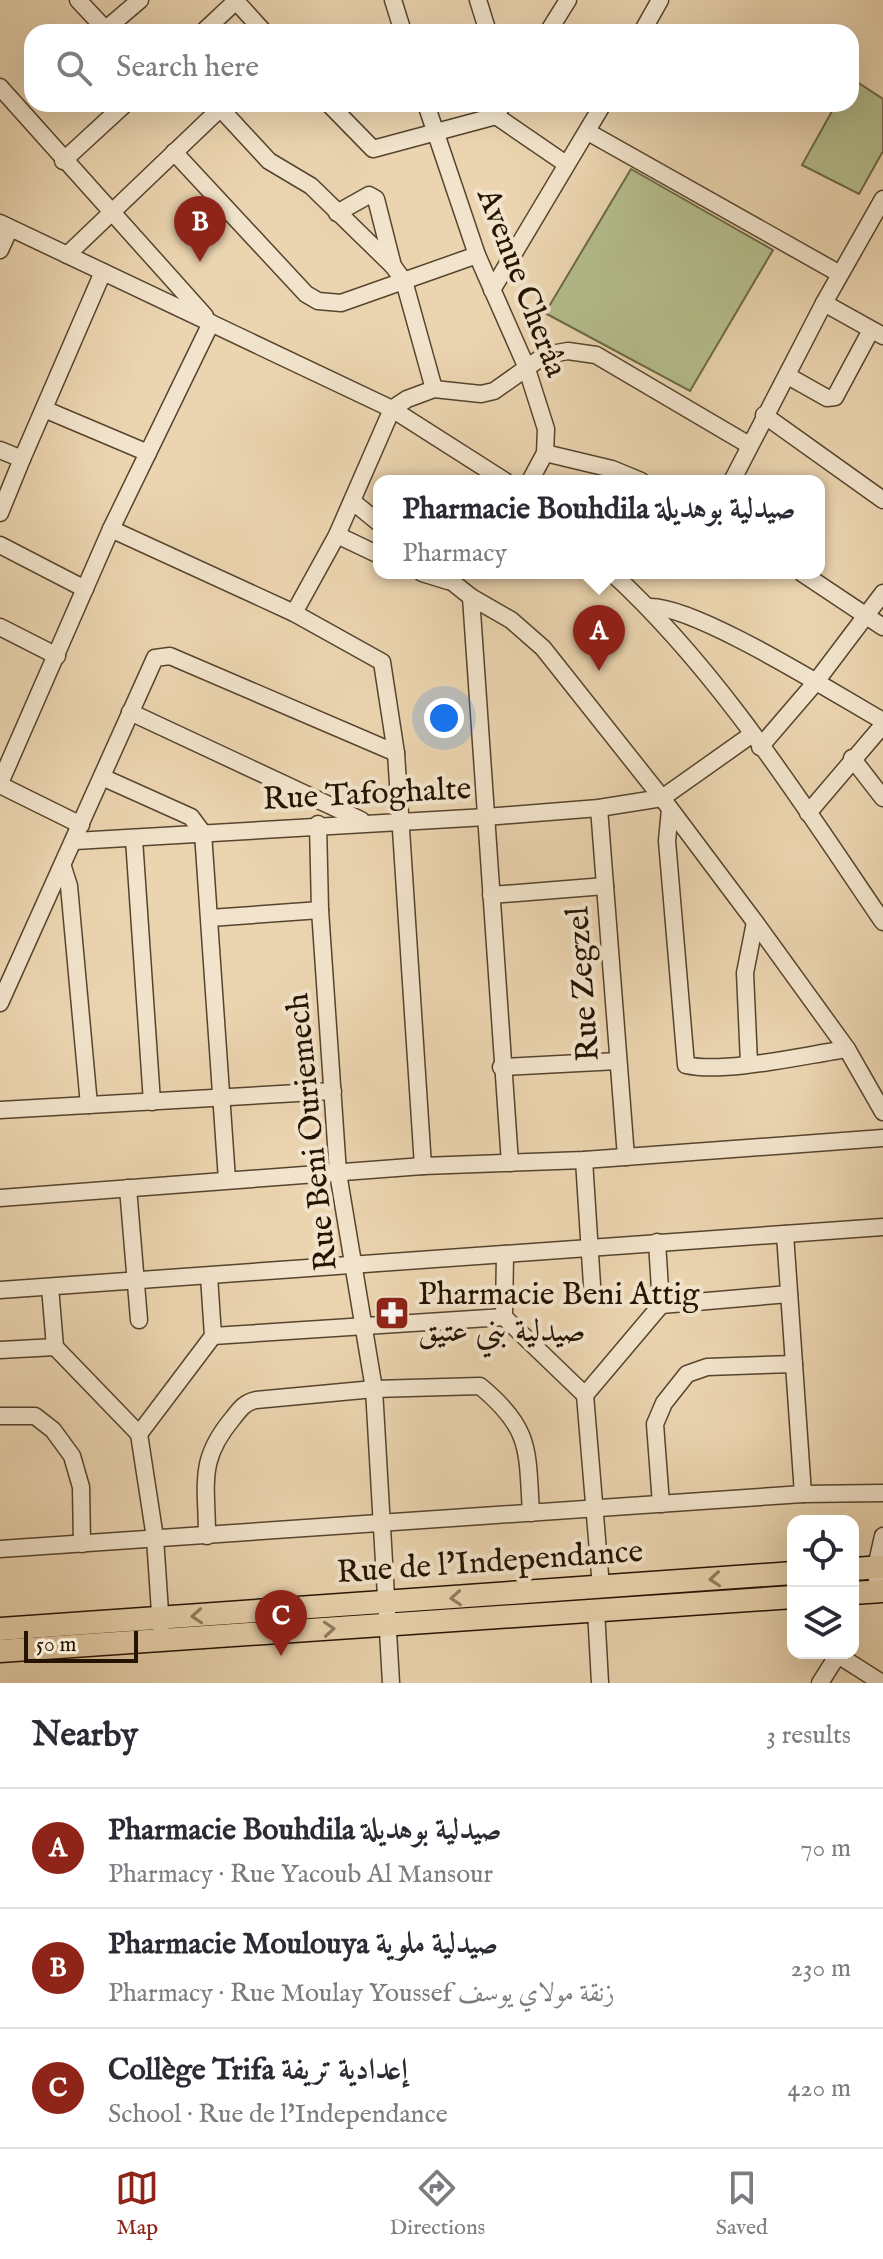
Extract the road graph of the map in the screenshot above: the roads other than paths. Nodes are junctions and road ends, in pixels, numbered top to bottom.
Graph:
1 (78, 0) edge
2 (140, 0) edge
3 (236, 0) edge
4 (393, 0) edge
5 (478, 0) edge
6 (568, 0) edge
7 (660, 0) edge
8 (100, 24) edge
9 (114, 24) edge
10 (211, 24) edge
11 (257, 24) edge
12 (400, 24) edge
13 (486, 24) edge
14 (553, 24) edge
15 (646, 24) edge
16 (0, 87) edge
17 (116, 112) edge
18 (217, 112) edge
19 (228, 112) edge
20 (337, 112) edge
21 (428, 112) edge
22 (494, 112) edge
23 (502, 112) edge
24 (599, 112) edge
25 (434, 131) junction
26 (588, 132) junction
27 (174, 152) junction
28 (63, 161) junction
29 (566, 164) junction
30 (883, 199) edge
31 (110, 212) junction
32 (337, 213) junction
33 (5, 226) edge
34 (0, 250) edge
35 (67, 255) junction
36 (477, 255) junction
37 (393, 266) junction
38 (103, 272) junction
39 (840, 274) junction
40 (404, 281) junction
41 (492, 290) junction
42 (824, 303) junction
43 (211, 323) junction
44 (877, 333) edge
45 (526, 366) junction
46 (788, 376) junction
47 (434, 389) junction
48 (44, 409) junction
49 (392, 409) junction
50 (764, 415) junction
51 (749, 445) junction
52 (0, 450) edge
53 (148, 453) junction
54 (545, 453) junction
55 (22, 459) junction
56 (496, 475) edge
57 (533, 475) edge
58 (626, 475) edge
59 (735, 475) edge
60 (883, 500) edge
61 (352, 501) junction
62 (0, 513) edge
63 (373, 518) edge
64 (111, 529) junction
65 (337, 535) junction
66 (0, 545) edge
67 (373, 552) edge
68 (447, 579) edge
69 (618, 579) edge
70 (811, 579) edge
71 (85, 589) junction
72 (883, 593) edge
73 (471, 597) junction
74 (648, 607) junction
75 (294, 613) junction
76 (865, 615) junction
77 (0, 627) edge
78 (883, 627) edge
79 (57, 656) junction
80 (815, 683) junction
81 (130, 712) junction
82 (883, 723) edge
83 (756, 741) junction
84 (396, 753) junction
85 (852, 758) junction
86 (102, 777) junction
87 (0, 784) edge
88 (883, 798) edge
89 (666, 803) junction
90 (599, 808) junction
91 (808, 813) junction
92 (486, 817) junction
93 (400, 821) junction
94 (365, 822) junction
95 (318, 824) junction
96 (81, 825) junction
97 (203, 833) junction
98 (134, 839) junction
99 (75, 841) junction
100 (63, 867) junction
101 (605, 886) junction
102 (491, 895) junction
103 (320, 910) junction
104 (210, 918) junction
105 (755, 922) junction
106 (883, 922) edge
107 (0, 1003) edge
108 (847, 1049) junction
109 (618, 1061) junction
110 (749, 1063) junction
111 (501, 1067) junction
112 (333, 1091) junction
113 (223, 1098) junction
114 (152, 1102) junction
115 (89, 1105) junction
116 (0, 1110) edge
117 (883, 1112) edge
118 (883, 1138) edge
119 (626, 1157) junction
120 (584, 1160) junction
121 (510, 1163) junction
122 (423, 1166) junction
123 (338, 1173) junction
124 (227, 1180) junction
125 (128, 1188) junction
126 (0, 1198) edge
127 (883, 1227) edge
128 (785, 1234) junction
129 (657, 1242) junction
130 (589, 1249) junction
131 (505, 1254) junction
132 (353, 1265) junction
133 (209, 1276) junction
134 (136, 1281) junction
135 (592, 1285) dead end
136 (50, 1287) junction
137 (0, 1290) edge
138 (789, 1294) junction
139 (661, 1305) junction
140 (504, 1317) junction
141 (139, 1320) dead end
142 (363, 1324) junction
143 (213, 1336) junction
144 (55, 1347) junction
145 (0, 1350) edge
146 (794, 1364) junction
147 (374, 1389) junction
148 (585, 1395) junction
149 (0, 1416) edge
150 (139, 1434) junction
151 (883, 1493) edge
152 (803, 1494) junction
153 (661, 1504) junction
154 (595, 1508) junction
155 (531, 1513) junction
156 (382, 1523) junction
157 (207, 1536) junction
158 (883, 1536) edge
159 (155, 1538) junction
160 (82, 1544) junction
161 (0, 1549) edge
162 (880, 1567) edge
163 (859, 1569) edge
164 (787, 1573) edge
165 (601, 1587) junction
166 (880, 1591) edge
167 (859, 1593) edge
168 (787, 1597) edge
169 (596, 1610) junction
170 (387, 1614) junction
171 (0, 1629) edge
172 (161, 1629) junction
173 (0, 1651) edge
174 (835, 1659) edge
175 (846, 1659) edge
176 (391, 1683) edge
177 (600, 1683) edge
178 (820, 1683) edge
179 (882, 1683) edge

1 - 8 street
2 - 9 street
3 - 10 street
3 - 11 street
4 - 12 street
5 - 13 street
6 - 14 street
7 - 15 street
16 - 28 street
17 - 28 street
18 - 27 street
19 - 32 street
20 - 25 street
21 - 25 street, Avenue Cherâa
22 - 25 street
23 - 29 street
24 - 26 street
25 - 36 street, Avenue Cherâa
26 - 29 street
26 - 39 street
27 - 31 street
27 - 40 street
28 - 31 street
29 - 41 street
30 - 39 street
31 - 35 street
31 - 43 street
32 - 37 street
32 - 37 street
33 - 34 street
33 - 35 street
35 - 38 street
36 - 40 street
36 - 41 street, Avenue Cherâa
37 - 40 street
38 - 43 street
38 - 48 street
39 - 42 street
40 - 47 street
41 - 45 street, Avenue Cherâa
42 - 44 street
42 - 46 street
43 - 49 street
43 - 53 street
44 - 46 street
45 - 47 street
45 - 51 street
45 - 54 street, Avenue Cherâa
46 - 50 street
47 - 49 street
48 - 53 street
48 - 55 street
49 - 56 street
49 - 61 street
50 - 51 street
50 - 60 street
51 - 59 street
52 - 55 street
53 - 64 street
54 - 57 street
54 - 58 street
55 - 62 street
61 - 63 street
61 - 65 street
64 - 71 street
64 - 75 street
65 - 67 street
65 - 75 street
66 - 71 street
68 - 73 street
69 - 74 street
70 - 76 street
71 - 79 street
72 - 76 street
73 - 89 street
73 - 92 street
74 - 80 street
74 - 83 street
75 - 84 street
76 - 78 street
76 - 80 street
77 - 79 street
79 - 87 street
80 - 82 street
80 - 83 street
81 - 84 street
81 - 86 street
81 - 94 street
82 - 85 street
83 - 89 street
83 - 91 street
84 - 93 street
85 - 88 street
85 - 91 street
86 - 96 street
86 - 97 street
87 - 96 street
89 - 90 street, Rue Tafoghalte
89 - 105 street
89 - 110 street
90 - 92 street, Rue Tafoghalte
90 - 101 street, Rue Zegzel
91 - 106 street
92 - 93 street, Rue Tafoghalte
92 - 102 street
93 - 94 street, Rue Tafoghalte
93 - 122 street
94 - 95 street, Rue Tafoghalte
95 - 97 street, Rue Tafoghalte
95 - 103 street, Rue Beni Ouriemech
96 - 99 street
97 - 98 street, Rue Tafoghalte
97 - 104 street
98 - 99 street, Rue Tafoghalte
98 - 114 street
99 - 100 street
100 - 107 street
100 - 115 street
101 - 102 street
101 - 109 street, Rue Zegzel
102 - 111 street
103 - 104 street
103 - 112 street, Rue Beni Ouriemech
104 - 113 street
105 - 108 street
105 - 110 street
108 - 110 street
108 - 117 street
109 - 111 street
109 - 119 street, Rue Zegzel
111 - 121 street
112 - 113 street
112 - 123 street, Rue Beni Ouriemech
113 - 114 street
113 - 124 street
114 - 115 street
115 - 116 street
118 - 119 street
119 - 120 street
120 - 121 street
120 - 130 street
121 - 122 street
122 - 123 street
123 - 124 street
123 - 132 street, Rue Beni Ouriemech
124 - 125 street
125 - 126 street
125 - 134 street
127 - 128 street
128 - 129 street
128 - 138 street
129 - 130 street
129 - 139 street
130 - 131 street
130 - 135 street
131 - 132 street
131 - 140 street
132 - 133 street
132 - 142 street, Rue Beni Ouriemech
133 - 134 street
133 - 143 street
134 - 136 street
134 - 141 street
136 - 137 street
136 - 144 street
138 - 139 street
138 - 146 street
139 - 148 street
140 - 142 street
140 - 148 street
142 - 143 street
142 - 147 street, Rue Beni Ouriemech
143 - 150 street
144 - 145 street
144 - 150 street
146 - 152 street
146 - 153 street
147 - 155 street
147 - 156 street, Rue Beni Ouriemech
147 - 157 street
148 - 154 street
149 - 160 street
150 - 159 street
151 - 152 street
152 - 153 street
153 - 154 street
154 - 155 street
154 - 165 street
155 - 156 street
156 - 157 street
156 - 170 street, Rue Beni Ouriemech
157 - 159 street
158 - 162 street
159 - 160 street
159 - 172 street
160 - 161 street
162 - 163 main road
162 - 166 street
164 -> 165 main road, Rue de l'Independance
165 -> 170 main road, Rue de l'Independance
166 - 167 main road
168 - 169 main road, Rue de l'Independance
169 - 170 main road, Rue de l'Independance
169 - 177 street
170 - 172 main road, Rue de l'Independance
170 - 176 street, Rue Beni Ouriemech
171 - 172 main road, Rue de l'Independance
172 - 173 main road, Rue de l'Independance
174 - 178 street
175 - 179 street

